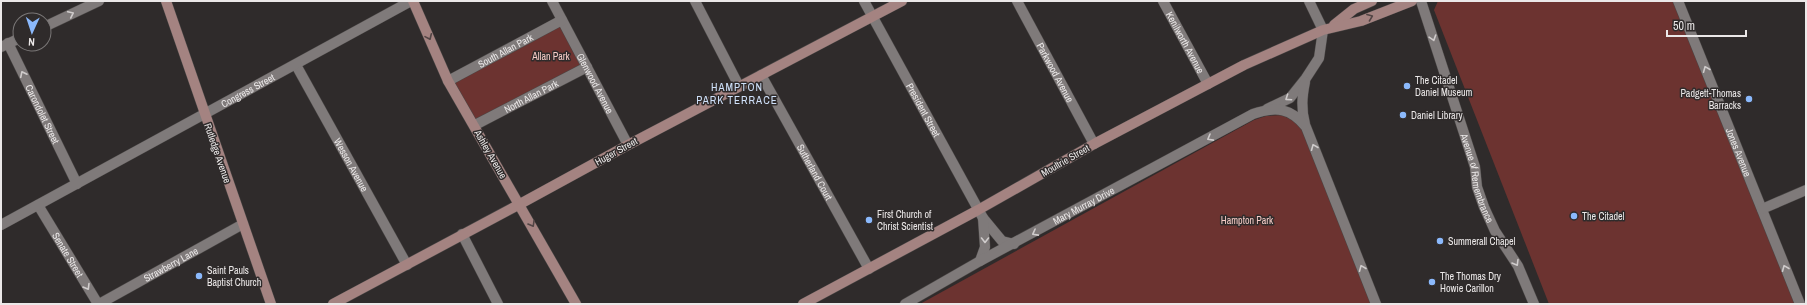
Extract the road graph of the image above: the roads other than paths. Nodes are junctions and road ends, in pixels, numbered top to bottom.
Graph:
1 (98, 1) edge
2 (166, 1) edge
3 (412, 1) edge
4 (552, 1) edge
5 (695, 1) edge
6 (864, 1) edge
7 (902, 1) edge
8 (1017, 1) edge
9 (1163, 1) edge
10 (1309, 1) edge
11 (1372, 1) edge
12 (1412, 1) edge
13 (1421, 1) edge
14 (1678, 1) edge
15 (874, 16) junction
16 (562, 20) junction
17 (52, 22) edge
18 (1328, 28) junction
19 (4, 45) edge
20 (296, 65) junction
21 (587, 67) junction
22 (761, 75) junction
23 (1306, 78) junction
24 (448, 81) junction
25 (1208, 84) junction
26 (738, 86) junction
27 (1265, 110) junction
28 (204, 114) junction
29 (475, 125) junction
30 (1306, 127) junction
31 (628, 144) junction
32 (1094, 144) junction
33 (77, 184) junction
34 (1806, 190) edge
35 (520, 204) junction
36 (38, 206) junction
37 (1762, 209) junction
38 (981, 214) junction
39 (243, 224) junction
40 (1, 225) edge
41 (462, 234) junction
42 (1014, 244) junction
43 (980, 261) junction
44 (407, 265) junction
45 (869, 269) junction
46 (98, 304) edge
47 (271, 304) edge
48 (333, 304) edge
49 (498, 304) edge
50 (576, 304) edge
51 (803, 304) edge
52 (905, 304) edge
53 (1376, 304) edge
54 (1534, 304) edge
55 (1800, 304) edge

17 -> 1 street
2 - 28 street, Rutledge Avenue
3 - 20 street, Congress Street
3 -> 24 street, Ashley Avenue
4 - 16 street, Glenwood Avenue
5 - 26 street
6 - 15 street, President Street
7 - 15 street, Huger Street
8 - 32 street, Parkwood Avenue
9 - 25 street, Kenilworth Avenue
10 - 18 street
11 - 18 street, Moultrie Street
18 -> 12 street, Moultrie Street
13 -> 54 street, Avenue of Remembrance
37 -> 14 street, Jones Avenue
15 - 22 street, Huger Street
15 - 38 street, President Street
16 - 21 street, Glenwood Avenue
16 - 24 street, South Allan Park
18 - 23 street
18 - 25 street, Moultrie Street
33 -> 19 street, Carondolet Street
20 - 28 street, Congress Street
20 - 44 street, Wesson Avenue
21 - 29 street, North Allan Park
21 - 31 street, Glenwood Avenue
22 - 26 street, Huger Street
22 - 45 street, Sutherland Court
23 -> 27 street, Mary Murray Drive
23 - 30 street
24 - 29 street, Ashley Avenue
25 - 32 street, Moultrie Street
26 - 31 street, Huger Street
27 - 30 street, Mary Murray Drive
27 -> 42 street, Mary Murray Drive
28 - 33 street, Congress Street
28 - 39 street, Rutledge Avenue
29 - 35 street, Ashley Avenue
53 -> 30 street, Mary Murray Drive
31 - 35 street, Huger Street
32 - 38 street, Moultrie Street
33 - 36 street, Congress Street
34 - 37 street
35 - 41 street, Huger Street
35 -> 50 street, Ashley Avenue
36 - 40 street, Congress Street
36 -> 46 street, Senate Street
55 -> 37 street, Jones Avenue
38 - 42 street, President Street
38 -> 43 street, President Street
38 - 45 street, Moultrie Street
39 - 46 street, Strawberry Lane
39 - 47 street, Rutledge Avenue
41 - 44 street, Huger Street
41 - 49 street
42 - 43 street, Mary Murray Drive
43 - 52 street, Mary Murray Drive
44 - 48 street, Huger Street
45 - 51 street, Moultrie Street

